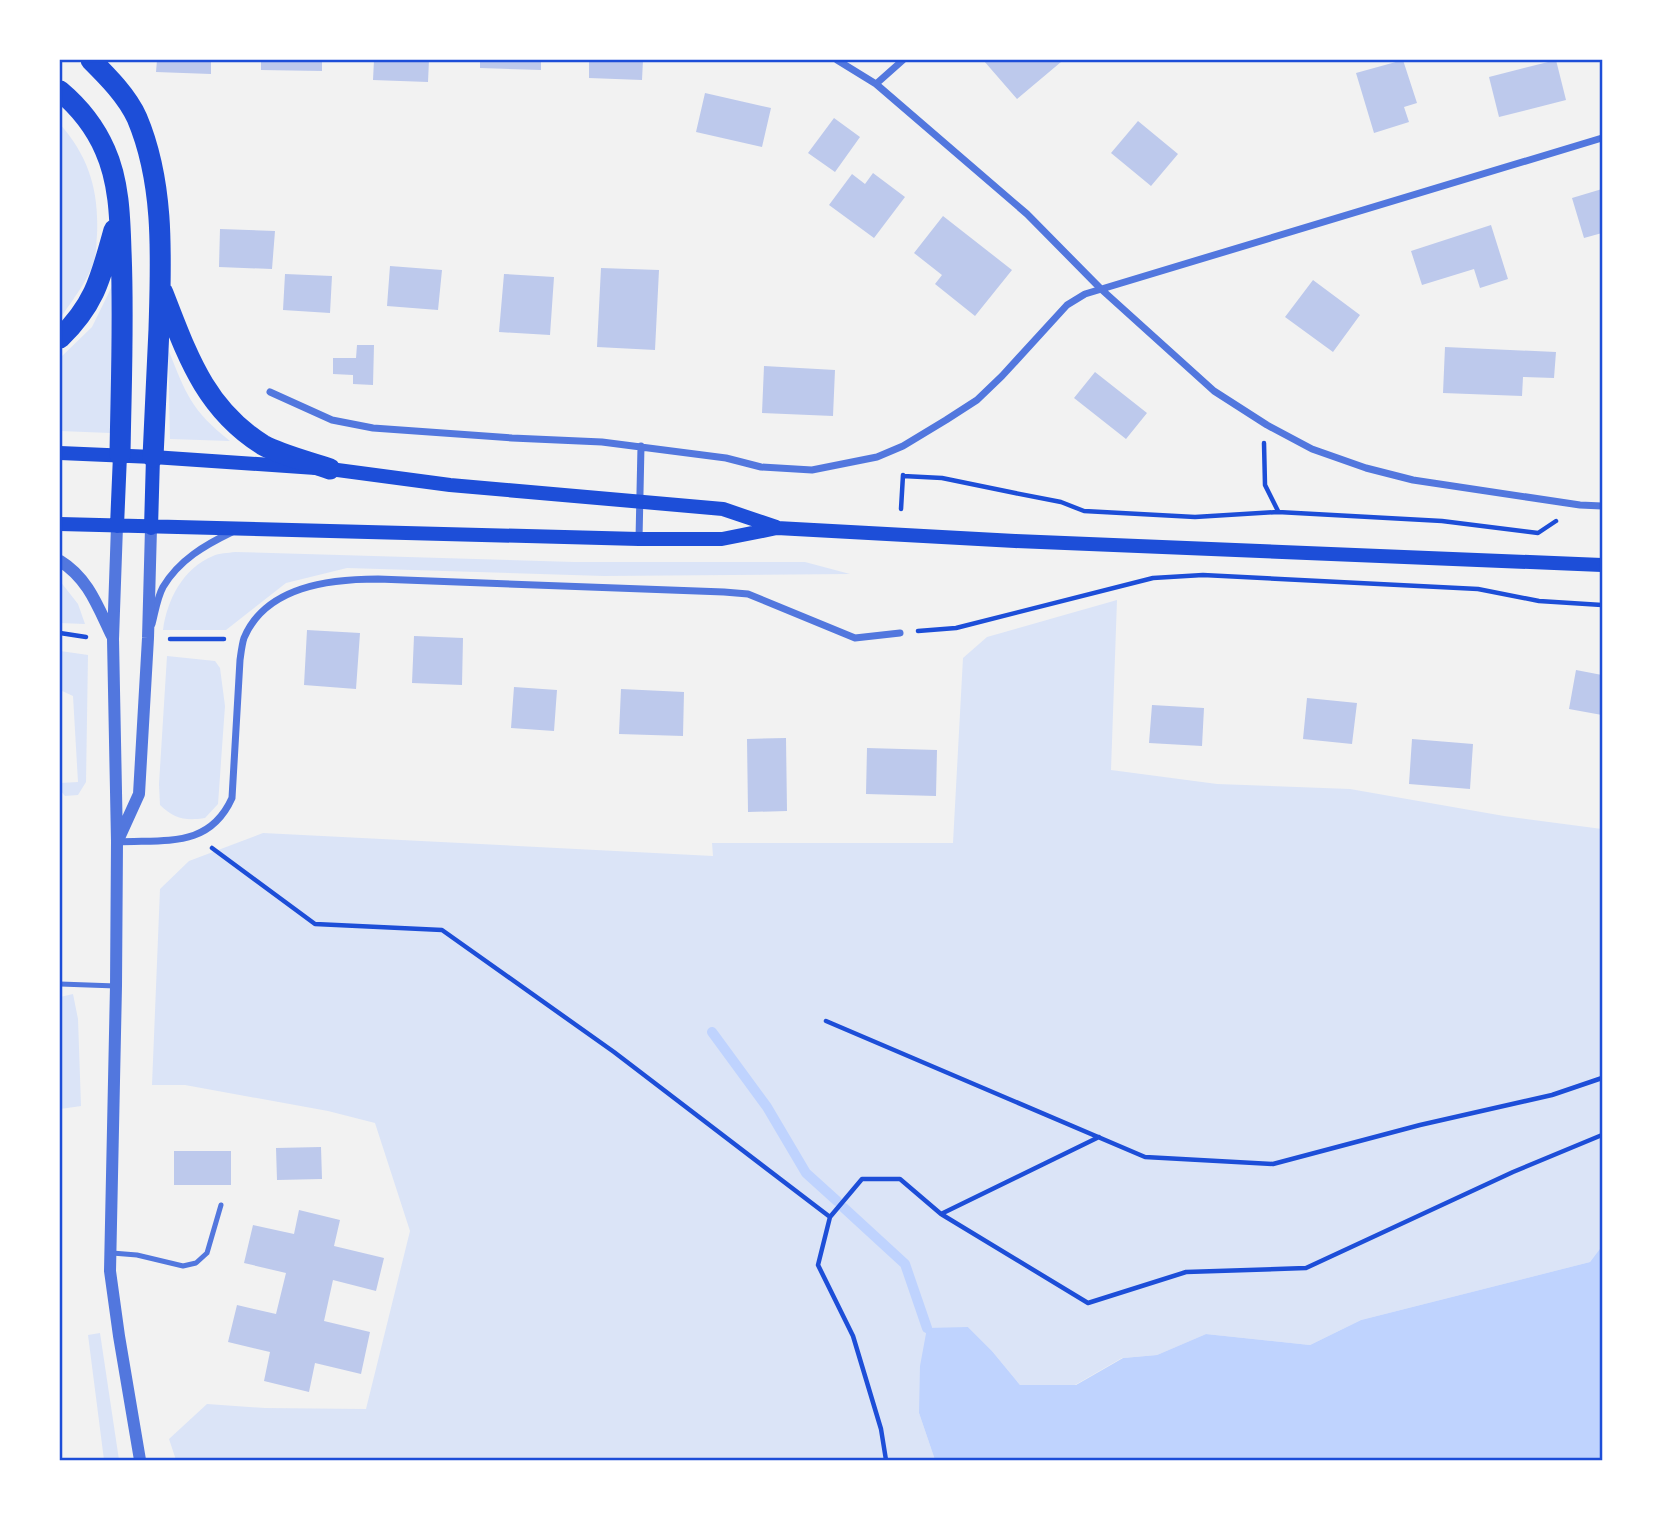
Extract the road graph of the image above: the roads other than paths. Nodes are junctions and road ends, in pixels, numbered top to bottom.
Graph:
1 (91, 60) edge
2 (837, 60) edge
3 (903, 60) edge
4 (876, 84) junction
5 (60, 91) edge
6 (1602, 138) edge
7 (119, 211) junction
8 (160, 286) junction
9 (1101, 289) junction
10 (60, 338) edge
11 (270, 392) dead end
12 (641, 446) junction
13 (60, 453) edge
14 (120, 456) junction
15 (153, 457) junction
16 (330, 469) junction
17 (639, 500) junction
18 (1602, 506) edge
19 (60, 524) edge
20 (117, 526) junction
21 (150, 528) junction
22 (777, 528) junction
23 (239, 529) junction
24 (639, 540) junction
25 (60, 561) edge
26 (1602, 565) edge
27 (900, 633) road end
28 (148, 638) junction
29 (113, 639) junction
30 (117, 842) junction
31 (60, 984) edge
32 (116, 986) junction
33 (221, 1205) dead end
34 (110, 1253) junction
35 (140, 1461) edge

1 - 8 highway
2 - 4 street
3 - 4 street
4 - 9 street
5 - 7 highway
6 - 9 street
7 - 10 highway
7 - 14 highway
8 - 15 highway
8 - 16 highway
9 - 12 street
9 - 18 street
11 - 12 street
12 - 17 street
13 - 14 main road
14 - 15 main road
14 - 20 main road
15 - 16 main road
15 - 21 main road
16 - 17 main road
17 - 22 main road
17 - 24 street
19 - 20 main road
20 - 21 main road
20 - 29 street
21 - 23 main road
21 - 28 street
22 - 24 main road
22 - 26 main road
23 - 24 main road
23 - 28 street
25 - 29 street
27 - 30 street
28 - 30 street
29 - 30 street
30 - 32 street
31 - 32 lane
32 - 34 street
33 - 34 lane
34 - 35 street

